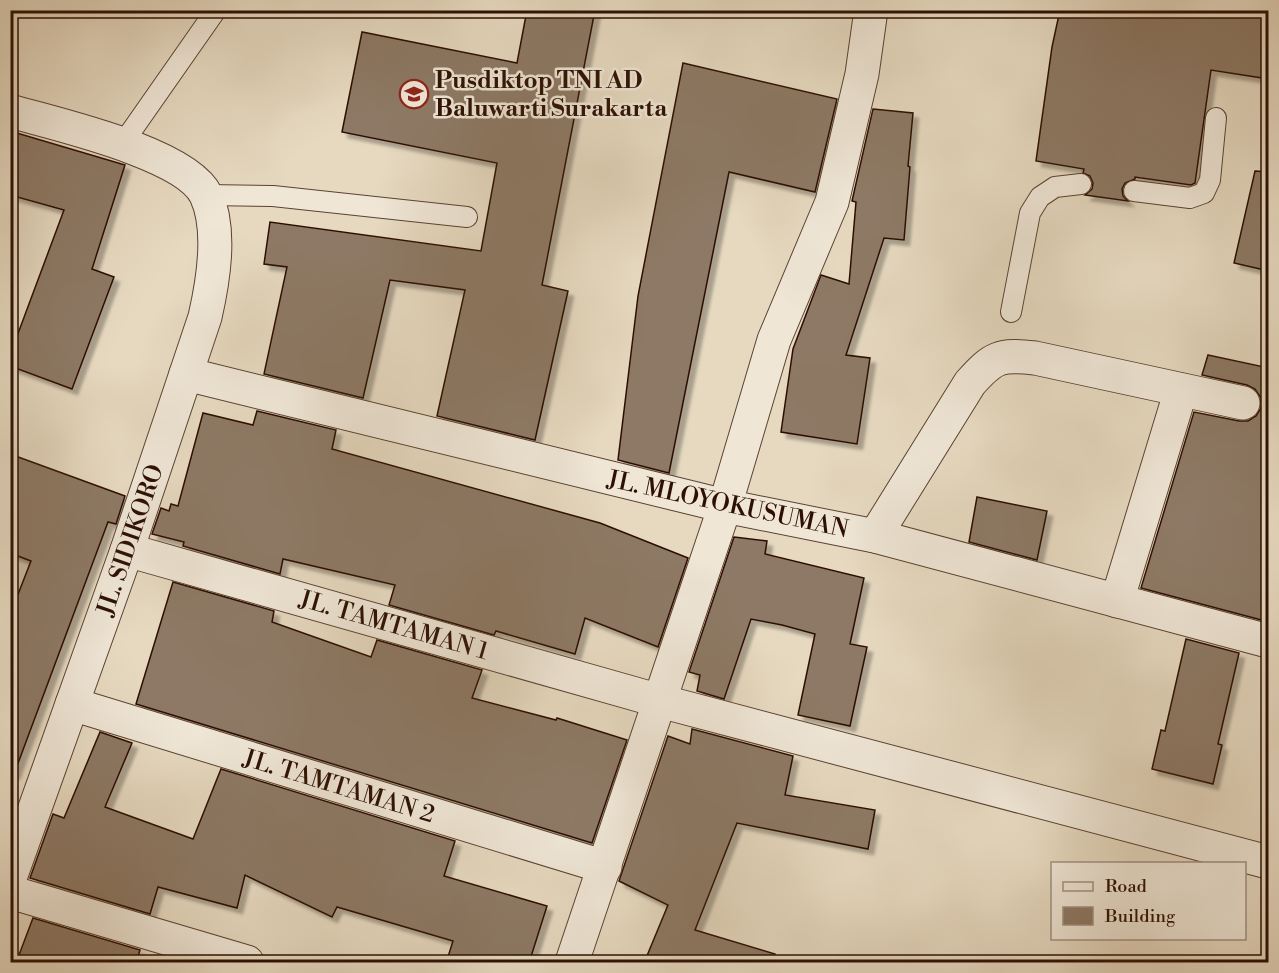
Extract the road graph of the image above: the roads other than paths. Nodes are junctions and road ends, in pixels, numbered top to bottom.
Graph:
1 (216, 10) edge
2 (871, 10) edge
3 (10, 111) edge
4 (1216, 118) dead end
5 (123, 143) junction
6 (1081, 184) dead end
7 (1134, 191) dead end
8 (206, 195) junction
9 (467, 217) dead end
10 (1011, 312) dead end
11 (186, 374) junction
12 (1182, 390) junction
13 (1243, 403) dead end
14 (725, 506) junction
15 (875, 536) junction
16 (128, 550) junction
17 (1117, 601) junction
18 (1269, 640) edge
19 (660, 701) junction
20 (72, 704) junction
21 (1269, 862) edge
22 (605, 867) junction
23 (10, 878) edge
24 (10, 892) edge
25 (247, 963) edge
26 (572, 963) edge

1 - 5 lane
2 - 14 street
3 - 5 street
4 - 7 lane
5 - 8 street
6 - 10 lane
8 - 9 lane
8 - 11 street, JL. SIDIKORO
11 - 14 street, JL. MLOYOKUSUMAN
11 - 16 street, JL. SIDIKORO
12 - 13 street
12 - 15 street
12 - 17 street
14 - 15 street, JL. MLOYOKUSUMAN
14 - 19 street
15 - 17 street, JL. MLOYOKUSUMAN
16 - 19 street, JL. TAMTAMAN 1
16 - 20 street, JL. SIDIKORO
17 - 18 street, JL. MLOYOKUSUMAN
19 - 21 street, JL. TAMTAMAN 1
19 - 22 street
20 - 22 street, JL. TAMTAMAN 2
20 - 23 street, JL. SIDIKORO
22 - 26 street
24 - 25 street

